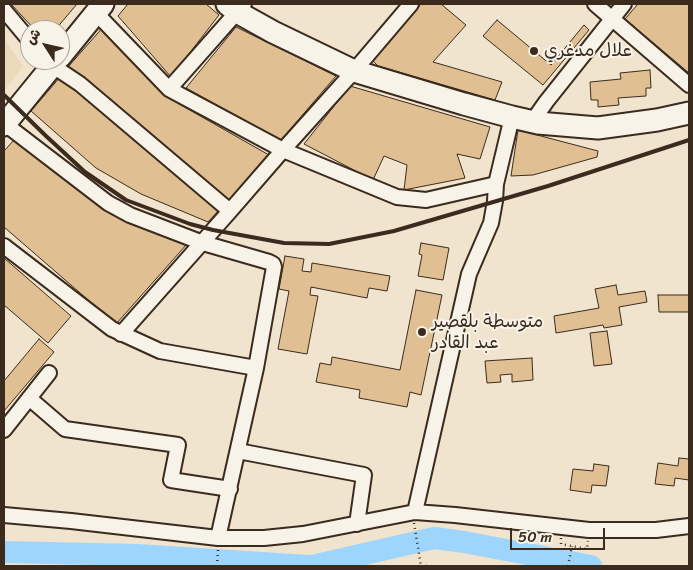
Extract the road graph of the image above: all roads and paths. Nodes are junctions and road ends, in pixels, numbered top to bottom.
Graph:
1 (411, 4) edge
2 (596, 4) edge
3 (624, 4) edge
4 (236, 6) edge
5 (100, 8) edge
6 (4, 10) edge
7 (612, 19) junction
8 (20, 29) edge
9 (70, 43) edge
10 (47, 70) edge
11 (64, 70) edge
12 (354, 71) junction
13 (689, 85) edge
14 (169, 89) junction
15 (689, 113) edge
16 (522, 120) junction
17 (4, 125) edge
18 (283, 150) junction
19 (496, 184) junction
20 (230, 211) junction
21 (203, 243) junction
22 (4, 246) edge
23 (122, 334) junction
24 (256, 368) junction
25 (49, 373) dead end
26 (29, 398) junction
27 (4, 430) edge
28 (238, 451) junction
29 (230, 489) junction
30 (4, 515) edge
31 (414, 518) junction
32 (356, 524) junction
33 (689, 526) edge
34 (218, 543) junction
35 (561, 544) dead end
36 (572, 546) junction
37 (587, 549) dead end
38 (217, 566) edge
39 (421, 566) edge
40 (426, 566) edge
41 (430, 566) edge
42 (568, 566) edge

1 - 12 street
2 - 7 street
3 - 7 street
4 - 12 highway
4 - 14 street
5 - 9 highway
5 - 14 street
6 - 8 street
7 - 13 street
7 - 16 street
10 - 17 highway
11 - 20 street
12 - 16 highway
12 - 18 street
14 - 18 street
15 - 16 highway
16 - 19 street
17 - 21 street
18 - 19 street
18 - 20 street
19 - 31 street
20 - 21 street
21 - 23 street
21 - 24 street
22 - 23 street
23 - 24 street
24 - 28 street
25 - 26 street
26 - 27 street
26 - 29 street
28 - 29 street
28 - 32 street
29 - 34 street
30 - 34 street
31 - 32 street
31 - 33 street
31 - 39 path
32 - 34 street
34 - 38 path
35 - 36 path
36 - 37 path
36 - 42 path
40 - 41 path

